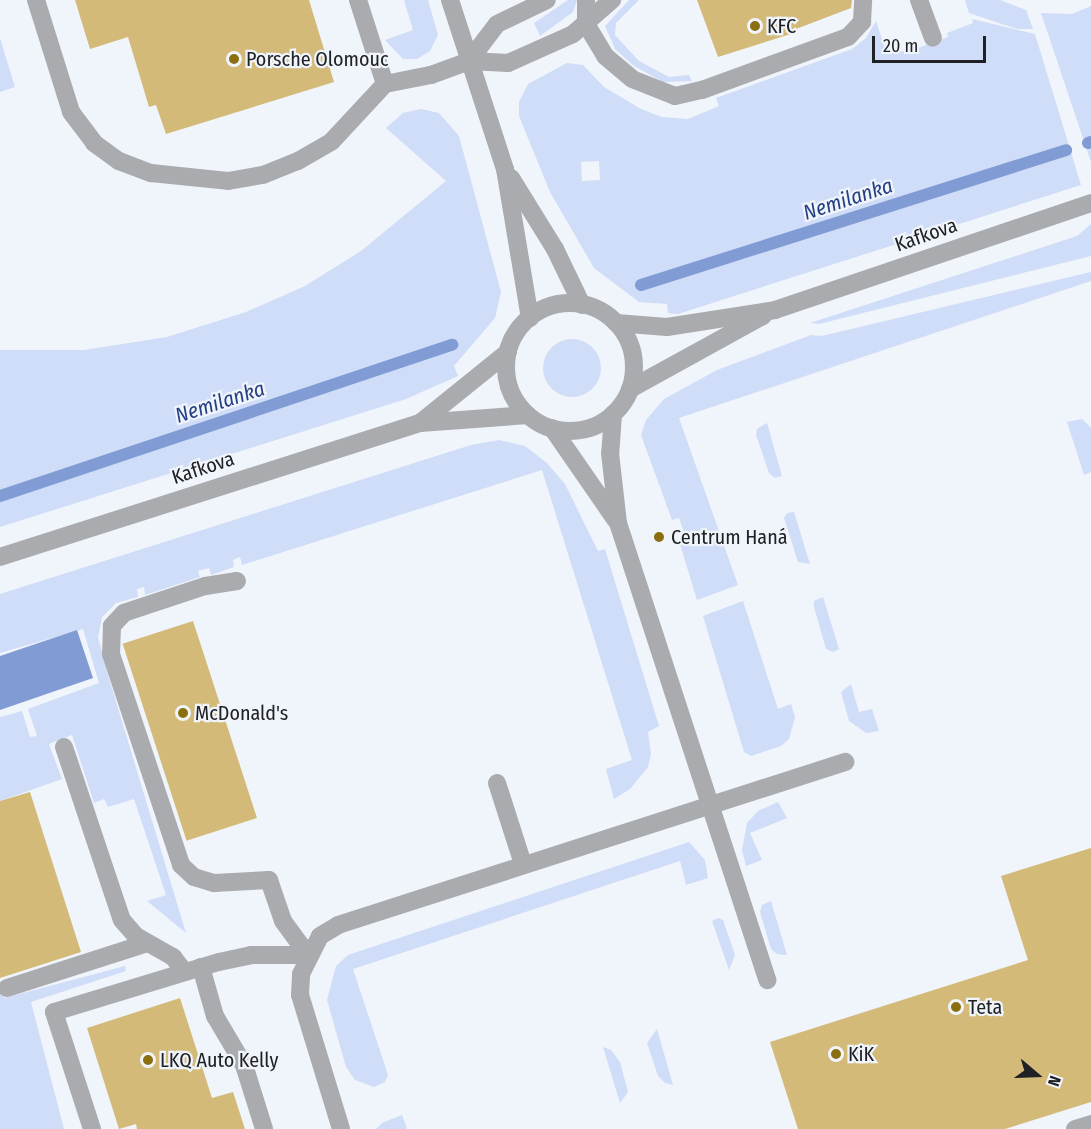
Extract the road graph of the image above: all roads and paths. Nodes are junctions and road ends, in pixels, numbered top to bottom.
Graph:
1 (36, 0) edge
2 (358, 0) edge
3 (450, 0) edge
4 (547, 0) edge
5 (586, 0) edge
6 (612, 0) edge
7 (863, 0) edge
8 (919, 0) edge
9 (586, 24) junction
10 (933, 38) dead end
11 (469, 61) junction
12 (385, 84) junction
13 (505, 169) junction
14 (1091, 203) edge
15 (582, 305) junction
16 (775, 310) junction
17 (530, 318) junction
18 (616, 323) junction
19 (508, 352) junction
20 (630, 389) junction
21 (614, 414) junction
22 (528, 415) junction
23 (420, 423) junction
24 (552, 428) junction
25 (618, 523) junction
26 (0, 557) edge
27 (237, 581) dead end
28 (64, 747) dead end
29 (845, 762) dead end
30 (497, 783) dead end
31 (712, 804) junction
32 (524, 864) junction
33 (147, 943) junction
34 (308, 955) junction
35 (192, 969) junction
36 (767, 980) dead end
37 (7, 988) dead end
38 (1091, 1124) edge
39 (92, 1129) edge
40 (264, 1129) edge
41 (341, 1129) edge
42 (1075, 1129) edge

1 - 12 street
2 - 12 street
3 - 11 street
4 - 11 street
5 - 9 street
6 - 9 street
7 - 9 street
8 - 10 street
9 - 11 street
11 - 12 street
11 - 13 street
13 - 15 street
13 - 17 street
14 - 16 street, Kafkova
15 - 17 street, Kafkova
15 - 18 street, Kafkova
16 - 18 street, Kafkova
16 - 20 street, Kafkova
17 - 19 street, Kafkova
18 - 20 street, Kafkova
19 - 22 street
19 - 23 street, Kafkova
20 - 21 street, Kafkova
21 - 24 street
21 - 25 street
22 - 23 street, Kafkova
22 - 24 street
23 - 26 street, Kafkova
24 - 25 street
25 - 31 street
27 - 34 street
28 - 33 street
29 - 31 street
30 - 32 street
31 - 32 street
31 - 36 street
32 - 34 street
33 - 35 street
33 - 37 street
34 - 35 street
34 - 41 street
35 - 39 street
35 - 40 street
38 - 42 street

